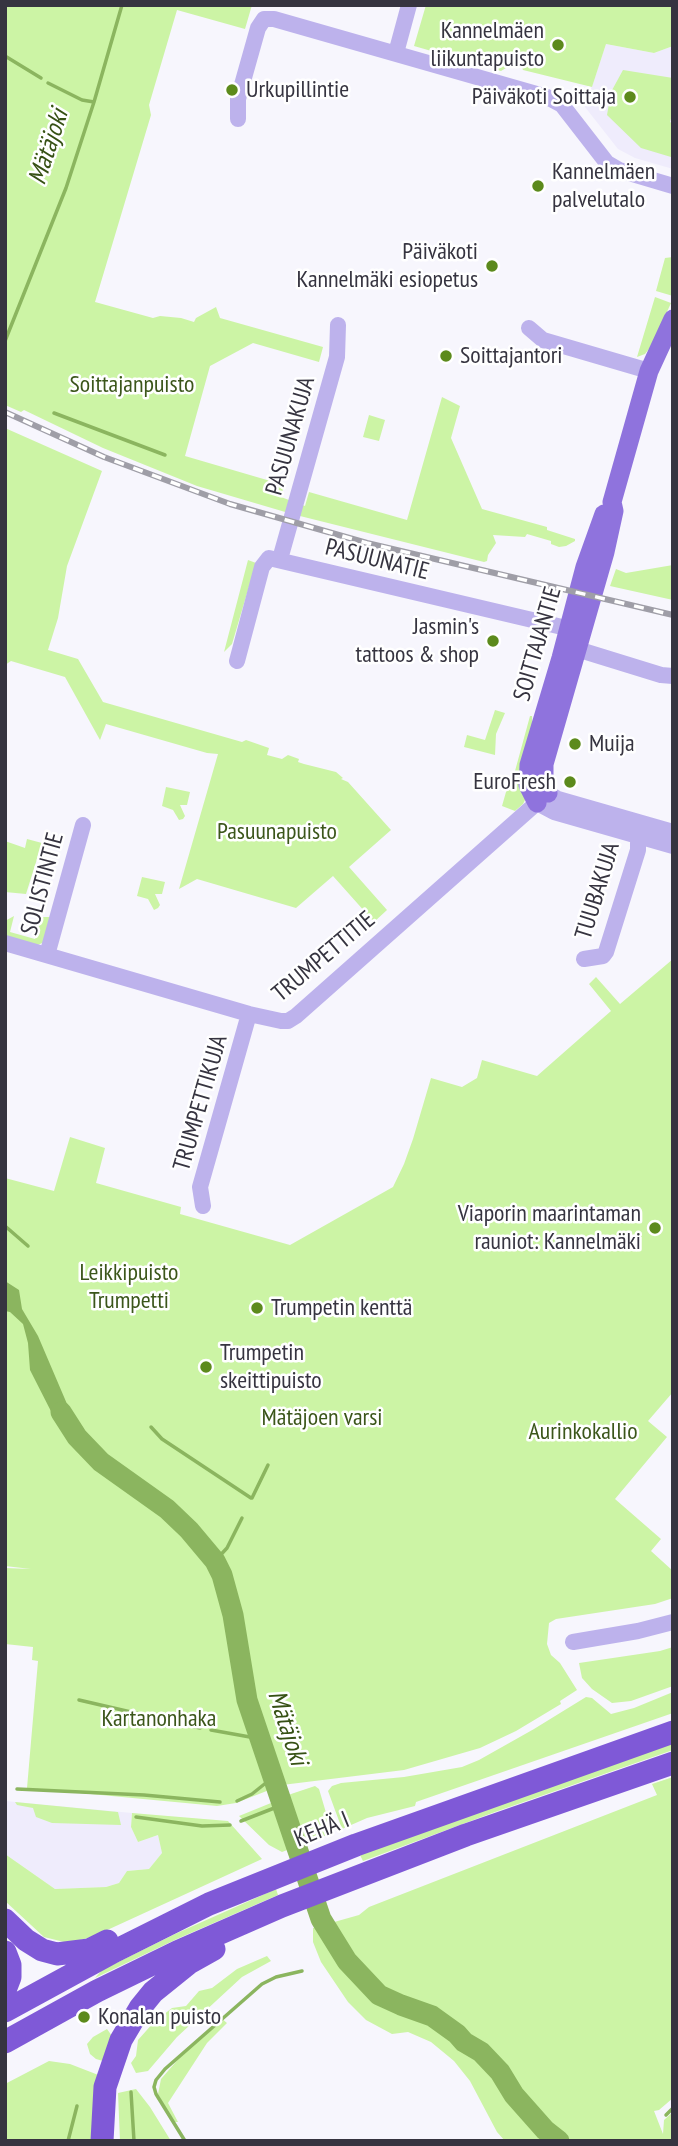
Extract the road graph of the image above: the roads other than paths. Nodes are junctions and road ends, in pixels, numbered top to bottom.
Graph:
1 (409, 5) edge
2 (396, 53) junction
3 (238, 119) dead end
4 (673, 186) edge
5 (673, 319) edge
6 (338, 325) dead end
7 (529, 328) dead end
8 (649, 371) junction
9 (280, 559) junction
10 (572, 639) junction
11 (237, 662) dead end
12 (673, 676) edge
13 (542, 798) junction
14 (83, 825) dead end
15 (639, 829) junction
16 (673, 832) edge
17 (673, 846) edge
18 (5, 943) edge
19 (47, 955) junction
20 (584, 959) dead end
21 (249, 1014) junction
22 (204, 1206) dead end
23 (673, 1622) edge
24 (573, 1642) dead end
25 (673, 1732) edge
26 (673, 1763) edge
27 (209, 1904) junction
28 (272, 1911) junction
29 (5, 1920) edge
30 (5, 1952) edge
31 (5, 1990) edge
32 (5, 2011) edge
33 (5, 2042) edge
34 (102, 2141) edge

1 - 2 street
2 - 3 street
2 - 4 street
5 - 8 main road, SOITTAJANTIE
6 - 9 street, PASUUNAKUJA
7 - 8 street
8 - 10 main road, SOITTAJANTIE
9 - 10 street, PASUUNATIE
9 - 11 street
10 - 12 street, PASUUNATIE
10 - 13 main road, SOITTAJANTIE
13 - 15 street
13 - 21 street, TRUMPETTITIE
14 - 19 street, SOLISTINTIE
15 - 16 street
15 - 17 street
15 - 20 street, TUUBAKUJA
18 - 19 street, TRUMPETTITIE
19 - 21 street, TRUMPETTITIE
21 - 22 street, TRUMPETTIKUJA
23 - 24 street
25 - 27 highway, KEHÄ I
26 - 28 highway
27 - 29 highway
27 - 32 highway, KEHÄ I
28 - 33 highway
28 - 34 highway
30 - 31 highway

